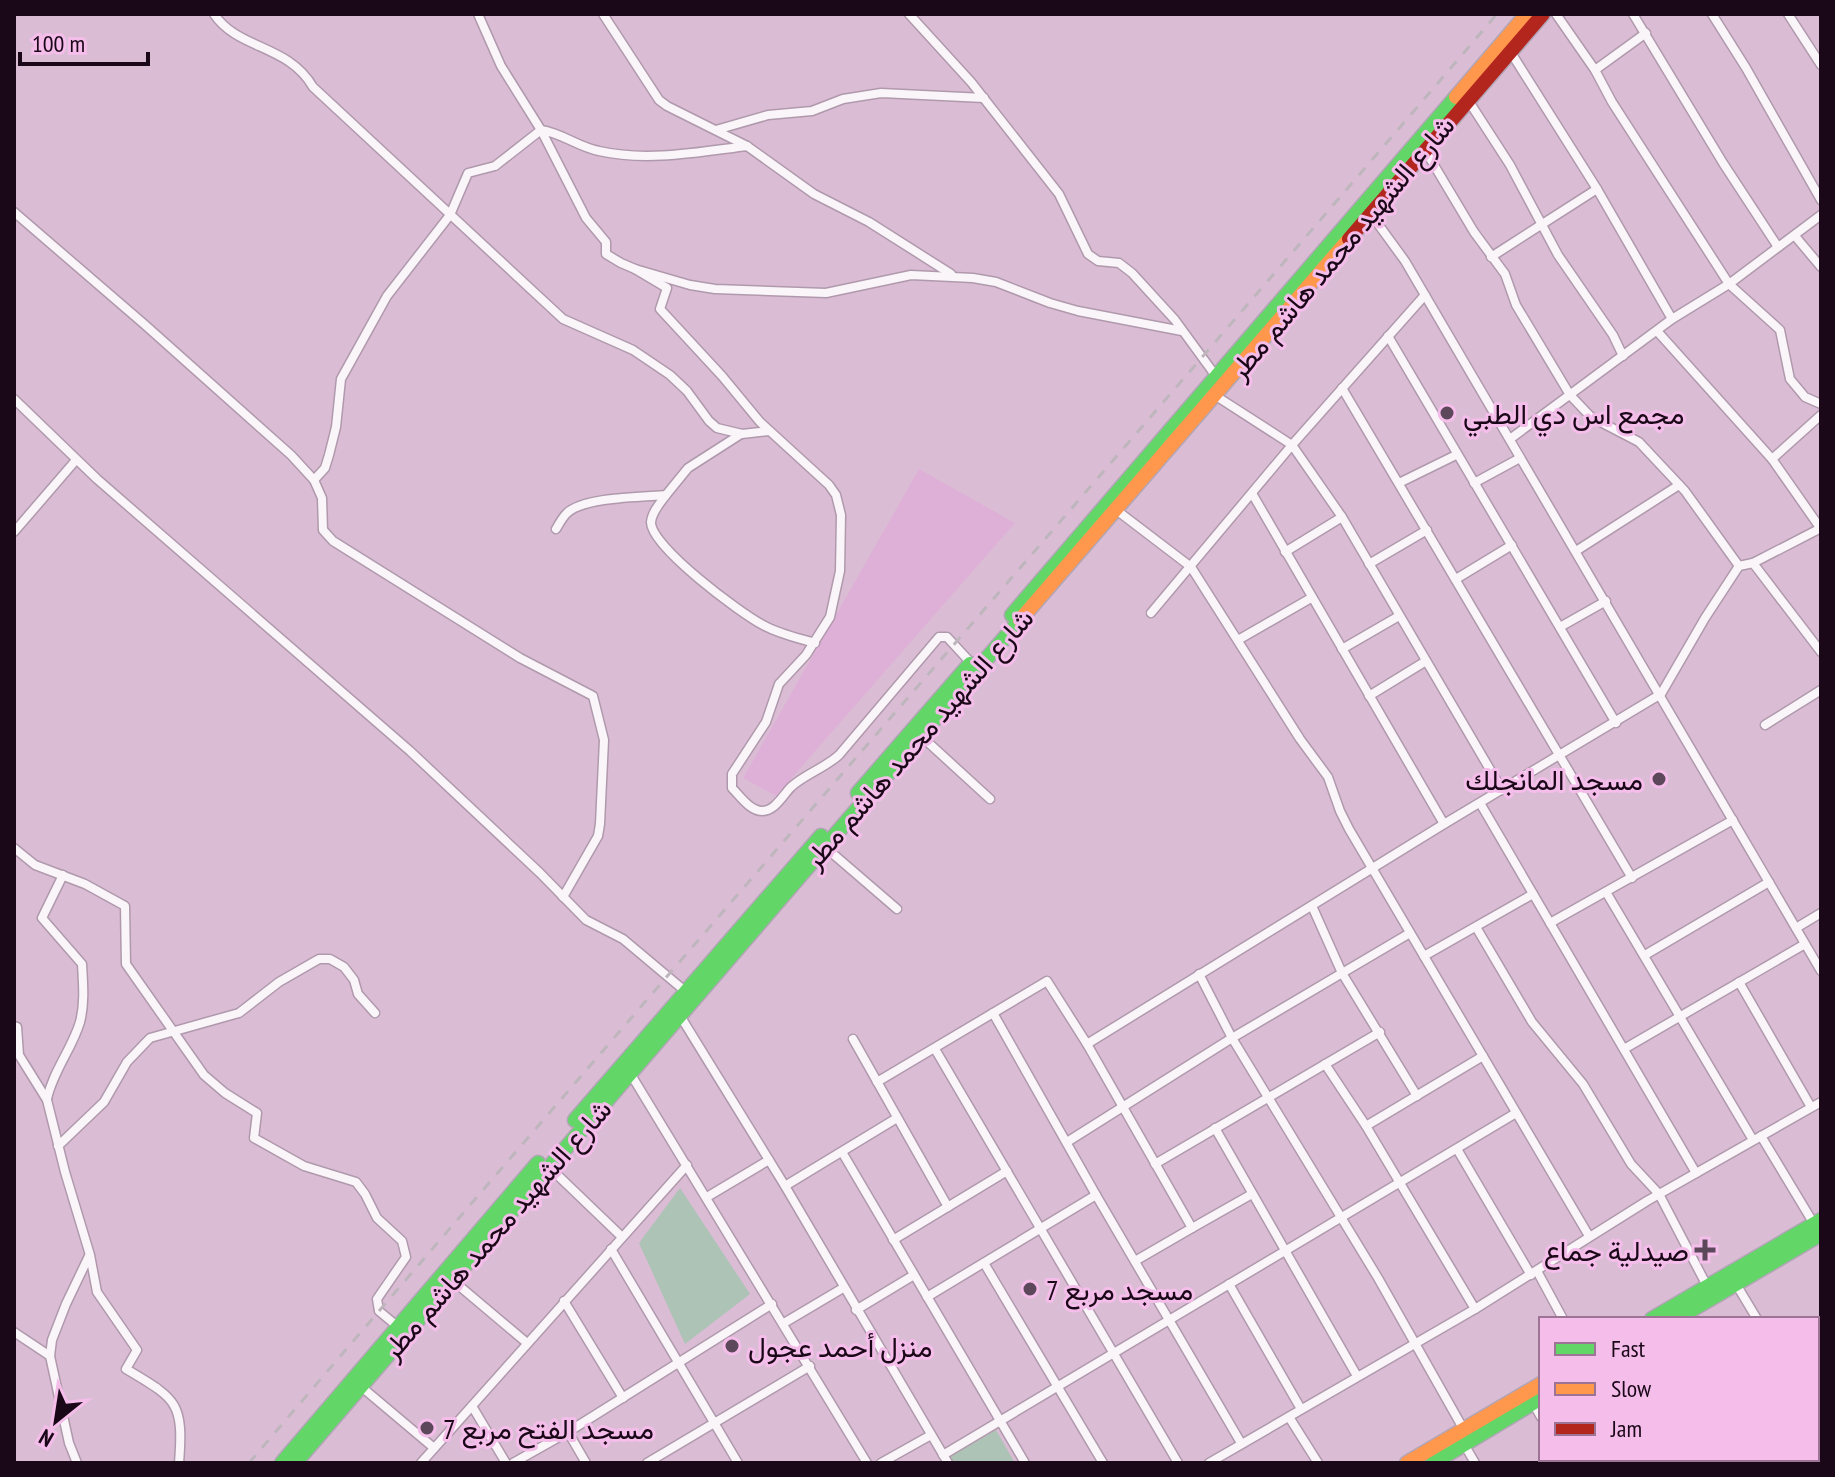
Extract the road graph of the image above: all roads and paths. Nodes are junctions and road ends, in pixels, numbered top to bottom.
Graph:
1 (214, 14) edge
2 (478, 14) edge
3 (603, 14) edge
4 (909, 14) edge
5 (1527, 14) edge
6 (1543, 14) edge
7 (1556, 14) edge
8 (1633, 14) edge
9 (1712, 14) edge
10 (1788, 14) edge
11 (1646, 33) junction
12 (1821, 44) edge
13 (1810, 48) junction
14 (1510, 51) junction
15 (1821, 65) edge
16 (1595, 70) junction
17 (984, 98) junction
18 (1468, 100) junction
19 (541, 130) junction
20 (715, 130) junction
21 (747, 146) junction
22 (1425, 150) junction
23 (1597, 189) junction
24 (1821, 200) edge
25 (14, 212) edge
26 (1370, 213) junction
27 (450, 215) junction
28 (1821, 215) edge
29 (1540, 224) junction
30 (1795, 236) junction
31 (1778, 247) junction
32 (1491, 257) junction
33 (1821, 267) edge
34 (635, 269) junction
35 (956, 277) junction
36 (1729, 284) junction
37 (1425, 295) junction
38 (1672, 319) junction
39 (1182, 331) junction
40 (1657, 331) junction
41 (1388, 336) junction
42 (1623, 356) junction
43 (1218, 386) junction
44 (1342, 388) junction
45 (1570, 395) junction
46 (14, 399) edge
47 (1821, 404) edge
48 (1821, 415) edge
49 (769, 431) junction
50 (742, 434) junction
51 (1510, 439) junction
52 (1292, 445) junction
53 (1456, 455) junction
54 (1520, 458) junction
55 (1772, 459) junction
56 (76, 460) junction
57 (314, 480) junction
58 (1399, 483) junction
59 (1474, 483) junction
60 (1679, 485) junction
61 (666, 495) junction
62 (1253, 495) junction
63 (1115, 509) junction
64 (1342, 517) junction
65 (1821, 528) edge
66 (556, 529) dead end
67 (1427, 530) junction
68 (14, 532) edge
69 (1512, 545) junction
70 (1576, 551) junction
71 (1285, 552) junction
72 (1753, 563) junction
73 (1369, 564) junction
74 (1739, 566) junction
75 (1191, 567) junction
76 (1456, 579) junction
77 (1311, 598) junction
78 (1606, 601) junction
79 (1151, 613) dead end
80 (1399, 616) junction
81 (1560, 627) junction
82 (1238, 640) junction
83 (815, 643) junction
84 (1342, 649) junction
85 (1821, 652) edge
86 (1426, 661) junction
87 (971, 663) junction
88 (1821, 690) edge
89 (1661, 694) junction
90 (1369, 696) junction
91 (1616, 723) junction
92 (1765, 725) dead end
93 (920, 735) junction
94 (1559, 756) junction
95 (1502, 790) junction
96 (990, 799) dead end
97 (1480, 803) junction
98 (1733, 820) junction
99 (1444, 824) junction
100 (825, 847) junction
101 (14, 848) edge
102 (1373, 869) junction
103 (63, 875) junction
104 (1632, 878) junction
105 (1769, 882) junction
106 (1606, 892) junction
107 (1533, 894) junction
108 (563, 897) junction
109 (1312, 906) junction
110 (897, 909) dead end
111 (1821, 913) edge
112 (1550, 923) junction
113 (1476, 927) junction
114 (1796, 928) junction
115 (1410, 933) junction
116 (1805, 944) junction
117 (1645, 955) junction
118 (1424, 956) junction
119 (1821, 971) edge
120 (1342, 973) junction
121 (1199, 974) junction
122 (1739, 982) junction
123 (685, 991) junction
124 (375, 1013) dead end
125 (993, 1013) junction
126 (679, 1014) junction
127 (1681, 1016) junction
128 (14, 1026) edge
129 (174, 1032) junction
130 (1380, 1032) junction
131 (1232, 1038) junction
132 (853, 1039) dead end
133 (1087, 1044) junction
134 (935, 1049) junction
135 (1624, 1049) junction
136 (1483, 1056) junction
137 (1325, 1064) junction
138 (630, 1073) junction
139 (877, 1082) junction
140 (1268, 1096) junction
141 (1417, 1096) junction
142 (47, 1100) junction
143 (1821, 1102) edge
144 (1811, 1107) junction
145 (1123, 1108) junction
146 (1516, 1113) junction
147 (897, 1118) junction
148 (1366, 1126) junction
149 (1215, 1128) junction
150 (1757, 1138) junction
151 (1067, 1142) junction
152 (58, 1146) junction
153 (1457, 1149) junction
154 (842, 1152) junction
155 (769, 1160) junction
156 (1155, 1164) junction
157 (687, 1165) junction
158 (548, 1166) junction
159 (1007, 1171) junction
160 (1696, 1173) junction
161 (1399, 1184) junction
162 (785, 1186) junction
163 (1252, 1194) junction
164 (1659, 1194) junction
165 (1096, 1195) junction
166 (707, 1197) junction
167 (948, 1207) junction
168 (1342, 1217) junction
169 (1819, 1226) edge
170 (1192, 1228) junction
171 (1040, 1229) junction
172 (1589, 1236) junction
173 (622, 1237) junction
174 (893, 1240) junction
175 (611, 1249) junction
176 (1285, 1251) junction
177 (90, 1255) junction
178 (1135, 1261) junction
179 (984, 1263) junction
180 (1534, 1273) junction
181 (914, 1275) junction
182 (451, 1279) junction
183 (1229, 1284) junction
184 (1736, 1284) junction
185 (1707, 1286) junction
186 (843, 1288) junction
187 (927, 1297) junction
188 (564, 1301) junction
189 (772, 1304) junction
190 (1475, 1309) junction
191 (856, 1310) junction
192 (1562, 1317) edge
193 (1655, 1317) edge
194 (1679, 1317) edge
195 (1756, 1317) edge
196 (1169, 1319) junction
197 (784, 1323) junction
198 (398, 1327) junction
199 (14, 1332) edge
200 (527, 1343) junction
201 (1416, 1343) junction
202 (1114, 1353) junction
203 (50, 1356) junction
204 (680, 1364) junction
205 (810, 1366) junction
206 (1357, 1376) junction
207 (356, 1382) junction
208 (1539, 1385) edge
209 (1058, 1388) junction
210 (623, 1398) junction
211 (1537, 1401) edge
212 (472, 1406) junction
213 (1301, 1409) junction
214 (1289, 1417) junction
215 (1000, 1422) junction
216 (715, 1423) junction
217 (568, 1432) junction
218 (931, 1435) junction
219 (1464, 1437) junction
220 (1241, 1443) junction
221 (434, 1448) junction
222 (945, 1459) edge
223 (660, 1460) edge
224 (77, 1463) edge
225 (179, 1463) edge
226 (282, 1463) edge
227 (295, 1463) edge
228 (421, 1463) edge
229 (506, 1463) edge
230 (513, 1463) edge
231 (586, 1463) edge
232 (647, 1463) edge
233 (738, 1463) edge
234 (874, 1463) edge
235 (1025, 1463) edge
236 (1103, 1463) edge
237 (1178, 1463) edge
238 (1209, 1463) edge
239 (1318, 1463) edge
240 (1407, 1463) edge
241 (1433, 1463) edge
242 (1475, 1463) edge

1 - 27 street
2 - 19 street
3 - 20 street
4 - 17 street
5 - 43 main road, شارع الشهيد محمد هاشم مطر
6 - 14 main road, شارع الشهيد محمد هاشم مطر
7 - 16 street
8 - 11 street
9 - 24 street
10 - 13 street
11 - 16 street
11 - 31 street
12 - 13 street
13 - 15 street
14 - 18 main road, شارع الشهيد محمد هاشم مطر
14 - 23 street
16 - 36 street
17 - 20 street
17 - 39 street
18 - 22 main road, شارع الشهيد محمد هاشم مطر
18 - 29 street
19 - 21 street
19 - 27 street
19 - 34 street
20 - 21 street
21 - 35 street
22 - 26 main road, شارع الشهيد محمد هاشم مطر
22 - 32 street
23 - 29 street
23 - 38 street
25 - 57 street
26 - 37 street
26 - 43 main road, شارع الشهيد محمد هاشم مطر
27 - 50 street
27 - 57 street
28 - 30 street
29 - 32 street
29 - 42 street
30 - 31 street
30 - 33 street
31 - 36 street
32 - 45 street
34 - 35 street
34 - 49 street
35 - 39 street
36 - 38 street
36 - 47 street
37 - 41 street
37 - 51 street
38 - 40 street
39 - 43 street
40 - 42 street
40 - 55 street
41 - 44 street
41 - 53 street
42 - 45 street
43 - 52 street
43 - 63 main road, شارع الشهيد محمد هاشم مطر
43 - 87 main road, شارع الشهيد محمد هاشم مطر
44 - 52 street
44 - 58 street
45 - 51 street
45 - 60 street
46 - 56 street
48 - 55 street
49 - 50 street
49 - 83 street
50 - 61 street
51 - 54 street
52 - 62 street
52 - 64 street
53 - 58 street
53 - 59 street
54 - 59 street
54 - 70 street
55 - 65 street
56 - 68 street
56 - 108 street
57 - 108 street
58 - 67 street
59 - 69 street
60 - 70 street
60 - 74 street
61 - 66 street
61 - 83 street
62 - 71 street
62 - 75 street
63 - 75 street
63 - 93 main road, شارع الشهيد محمد هاشم مطر
64 - 71 street
64 - 73 street
65 - 72 street
67 - 73 street
67 - 76 street
69 - 76 street
69 - 81 street
70 - 78 street
71 - 77 street
72 - 74 street
72 - 85 street
73 - 80 street
74 - 89 street
75 - 79 street
75 - 82 street
76 - 94 street
77 - 82 street
77 - 84 street
78 - 81 street
78 - 89 street
80 - 84 street
80 - 86 street
81 - 91 street
82 - 102 street
83 - 87 street
84 - 90 street
86 - 90 street
86 - 95 street
87 - 123 main road, شارع الشهيد محمد هاشم مطر
88 - 92 street
89 - 91 street
89 - 98 street
90 - 99 street
91 - 94 street
93 - 96 street
93 - 100 main road, شارع الشهيد محمد هاشم مطر
94 - 95 street
94 - 104 street
95 - 97 street
97 - 99 street
97 - 107 street
98 - 104 street
98 - 105 street
99 - 102 street
100 - 110 street
100 - 126 main road, شارع الشهيد محمد هاشم مطر
101 - 103 street
102 - 109 street
102 - 115 street
103 - 129 street
103 - 142 street
104 - 106 street
105 - 114 street
105 - 117 street
106 - 112 street
106 - 117 street
107 - 112 street
107 - 113 street
108 - 123 street
109 - 120 street
109 - 121 street
111 - 114 street
112 - 135 street
113 - 118 street
113 - 164 street
114 - 116 street
115 - 118 street
115 - 120 street
116 - 119 street
116 - 122 street
117 - 127 street
118 - 136 street
120 - 130 street
120 - 131 street
121 - 131 street
121 - 133 street
122 - 127 street
122 - 144 street
123 - 198 main road, شارع الشهيد محمد هاشم مطر
124 - 129 street
125 - 133 street
125 - 134 street
125 - 151 street
126 - 138 main road, شارع الشهيد محمد هاشم مطر
126 - 155 street
127 - 135 street
127 - 150 street
128 - 142 street
129 - 152 street
129 - 198 street
130 - 137 street
130 - 141 street
131 - 140 street
131 - 145 street
132 - 139 street
133 - 145 street
134 - 139 street
134 - 159 street
135 - 160 street
136 - 141 street
136 - 146 street
137 - 140 street
137 - 148 street
138 - 157 street
138 - 158 main road, شارع الشهيد محمد هاشم مطر
139 - 147 street
140 - 149 street
140 - 168 street
141 - 148 street
142 - 152 street
143 - 144 street
144 - 150 street
145 - 151 street
145 - 156 street
146 - 153 street
146 - 172 street
147 - 154 street
147 - 167 street
148 - 161 street
149 - 156 street
149 - 163 street
150 - 160 street
150 - 169 street
151 - 165 street
152 - 177 street
153 - 161 street
153 - 180 street
154 - 162 street
154 - 174 street
155 - 162 street
155 - 166 street
156 - 170 street
157 - 166 street
157 - 173 street
158 - 173 street
158 - 182 main road, شارع الشهيد محمد هاشم مطر
159 - 167 street
159 - 171 street
160 - 164 street
161 - 168 street
161 - 190 street
162 - 186 street
163 - 170 street
163 - 176 street
164 - 172 street
164 - 185 street
165 - 171 street
165 - 178 street
166 - 189 street
167 - 174 street
168 - 176 street
168 - 201 street
169 - 184 main road
169 - 185 main road
170 - 178 street
171 - 179 street
171 - 202 street
172 - 180 street
173 - 175 street
174 - 181 street
175 - 188 street
175 - 204 street
176 - 183 street
176 - 206 street
177 - 203 street
177 - 225 street
178 - 196 street
179 - 187 street
179 - 209 street
180 - 190 street
180 - 192 street
181 - 187 street
181 - 191 street
182 - 200 street
182 - 207 main road, شارع الشهيد محمد هاشم مطر
183 - 196 street
183 - 213 street
184 - 194 main road
184 - 195 street
185 - 193 main road
186 - 191 street
186 - 197 street
187 - 215 street
188 - 200 street
188 - 210 street
189 - 197 street
189 - 204 street
190 - 201 street
191 - 218 street
196 - 202 street
196 - 220 street
197 - 205 street
198 - 207 main road, شارع الشهيد محمد هاشم مطر
199 - 203 street
200 - 212 street
201 - 206 street
201 - 219 street
202 - 209 street
202 - 237 street
203 - 224 street
204 - 210 street
204 - 216 street
205 - 216 street
205 - 234 street
206 - 213 street
207 - 221 street
207 - 226 main road, شارع الشهيد محمد هاشم مطر
207 - 227 main road, شارع الشهيد محمد هاشم مطر
208 - 219 main road
209 - 215 street
209 - 236 street
210 - 217 street
211 - 219 main road
212 - 221 street
212 - 229 street
213 - 214 street
214 - 220 street
214 - 239 street
215 - 222 street
215 - 235 street
216 - 223 street
216 - 233 street
217 - 230 street
217 - 231 street
218 - 222 street
218 - 234 street
219 - 240 main road
219 - 241 main road
219 - 242 street
220 - 238 street
221 - 228 street
223 - 232 street

